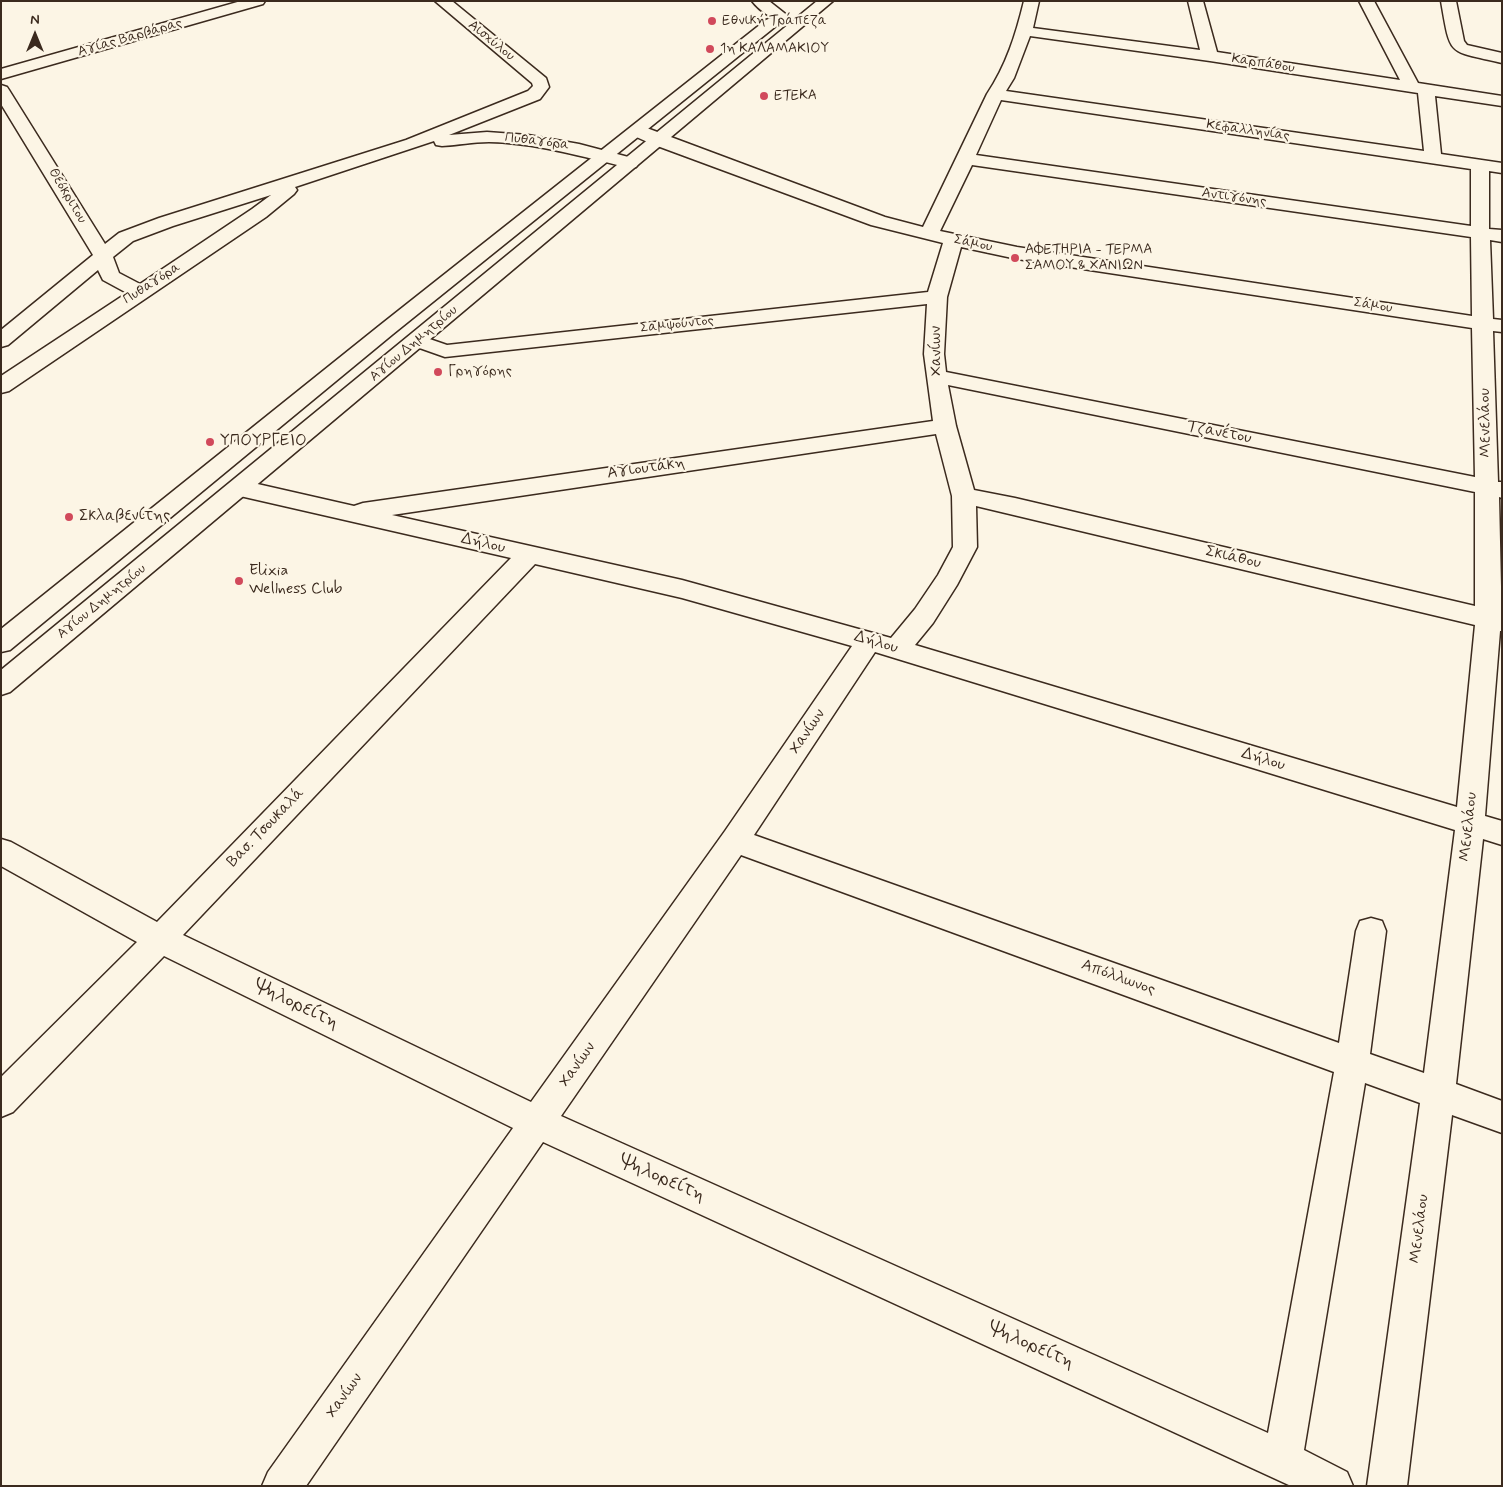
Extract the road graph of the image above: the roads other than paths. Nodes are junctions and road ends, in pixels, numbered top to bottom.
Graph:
1 (258, 1) edge
2 (442, 1) edge
3 (758, 1) edge
4 (826, 1) edge
5 (1032, 1) edge
6 (1195, 1) edge
7 (1366, 1) edge
8 (1448, 1) edge
9 (1024, 31) junction
10 (1210, 56) junction
11 (1502, 58) edge
12 (1, 74) edge
13 (540, 81) joint
14 (1420, 88) junction
15 (1, 90) edge
16 (995, 94) junction
17 (1502, 101) edge
18 (638, 131) junction
19 (658, 140) junction
20 (412, 144) junction
21 (606, 156) junction
22 (1433, 158) junction
23 (966, 159) junction
24 (630, 162) junction
25 (1491, 166) edge
26 (301, 180) junction
27 (929, 234) junction
28 (1491, 235) edge
29 (953, 240) junction
30 (103, 256) junction
31 (140, 292) junction
32 (937, 297) junction
33 (1493, 324) edge
34 (1, 341) edge
35 (418, 341) junction
36 (936, 376) junction
37 (1, 386) edge
38 (945, 426) junction
39 (240, 488) junction
40 (1495, 488) edge
41 (964, 496) junction
42 (346, 513) junction
43 (530, 554) junction
44 (1495, 621) edge
45 (869, 641) junction
46 (1, 643) edge
47 (897, 649) junction
48 (1, 684) edge
49 (1470, 823) junction
50 (1502, 833) edge
51 (734, 840) junction
52 (1, 851) edge
53 (1371, 931) dead end
54 (160, 939) junction
55 (1352, 1063) junction
56 (1438, 1094) junction
57 (1, 1101) edge
58 (1502, 1117) edge
59 (538, 1122) junction
60 (1283, 1460) junction
61 (282, 1486) edge
62 (1333, 1486) edge
63 (1387, 1486) edge

1 - 12 street, Αγίας Βαρβάρας
2 - 13 street, Αισχύλου
3 - 18 street, Αγίου Δημητρίου
4 - 19 street, Αγίου Δημητρίου
5 - 9 street
6 - 10 street
7 - 14 street
8 - 11 street
9 - 10 street, Καρπάθου
9 - 16 street
10 - 14 street, Καρπάθου
13 - 20 street, Πυθαγόρα
14 - 17 street, Καρπάθου
14 - 22 street
15 - 30 street, Θεόκριτου
16 - 22 street, Κεφαλληνίας
16 - 23 street
18 - 19 street, Σάμου
18 - 21 street, Αγίου Δημητρίου
19 - 24 street, Αγίου Δημητρίου
19 - 27 street, Σάμου
20 - 21 street, Πυθαγόρα
20 - 26 street, Πυθαγόρα
21 - 24 street, Πυθαγόρα
21 - 46 street, Αγίου Δημητρίου
22 - 25 street, Κεφαλληνίας
23 - 27 street
23 - 28 street, Αντιγόνης
24 - 35 street, Αγίου Δημητρίου
25 - 28 street, Μενελάου
26 - 30 street, Πυθαγόρα
26 - 31 street, Πυθαγόρα
27 - 29 street, Σάμου
28 - 33 street, Μενελάου
29 - 32 street, Χανίων
29 - 33 street, Σάμου
30 - 31 street, Θεόκριτου
30 - 34 street, Πυθαγόρα
31 - 37 street, Πυθαγόρα
32 - 35 street, Σαμψούντος
32 - 36 street, Χανίων
33 - 40 street, Μενελάου
35 - 39 street, Αγίου Δημητρίου
36 - 38 street, Χανίων
36 - 40 street, Τζανέτου
38 - 41 street, Χανίων
38 - 42 street, Αγιουτάκη
39 - 42 street, Δήλου
39 - 48 street, Αγίου Δημητρίου
40 - 44 street, Μενελάου
41 - 44 street, Σκιάθου
41 - 47 street, Χανίων
42 - 43 street, Δήλου
43 - 45 street, Δήλου
43 - 54 street, Βασ. Τσουκαλά
44 - 49 street, Μενελάου
45 - 47 street, Δήλου
45 - 51 street, Χανίων
47 - 49 street, Δήλου
49 - 50 street, Δήλου
49 - 56 street, Μενελάου
51 - 55 street, Απόλλωνος
51 - 59 street, Χανίων
52 - 54 street, Ψηλορείτη
53 - 55 street
54 - 57 street, Βασ. Τσουκαλά
54 - 59 street, Ψηλορείτη
55 - 56 street, Απόλλωνος
55 - 60 street
56 - 58 street, Απόλλωνος
56 - 63 street, Μενελάου
59 - 60 street, Ψηλορείτη
59 - 61 street, Χανίων
60 - 62 street, Ψηλορείτη

